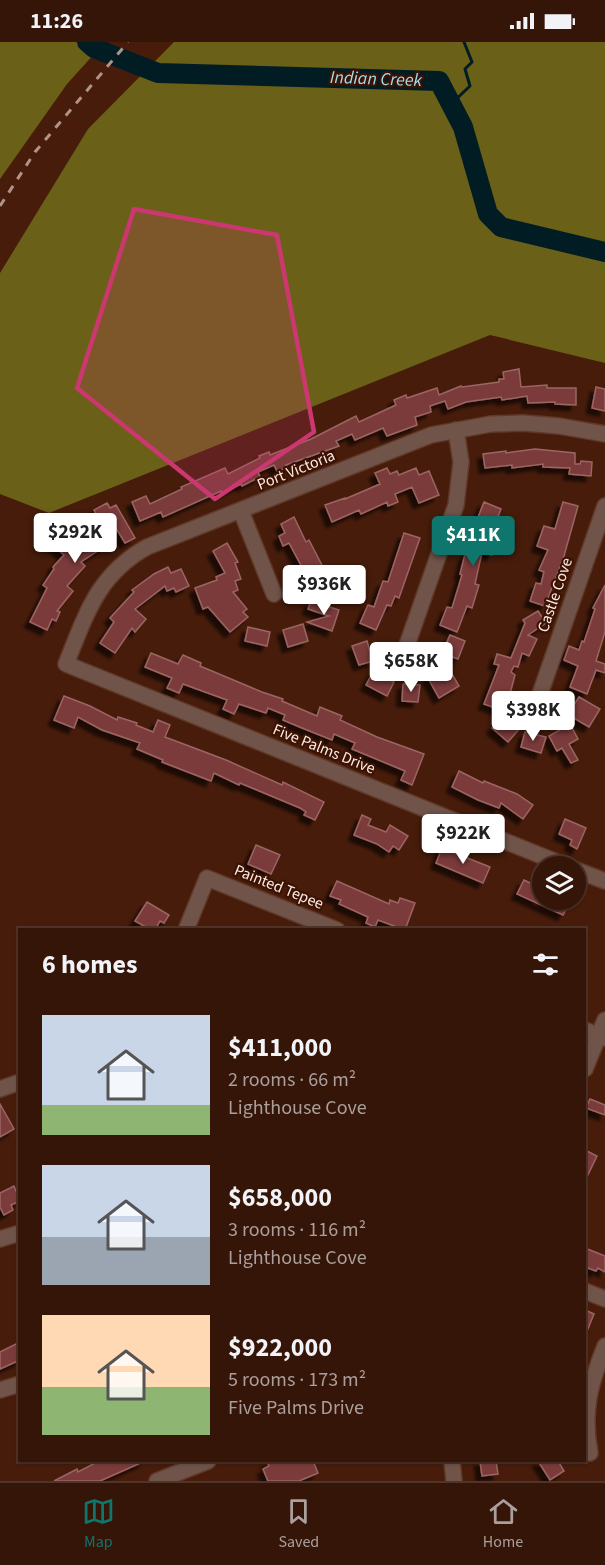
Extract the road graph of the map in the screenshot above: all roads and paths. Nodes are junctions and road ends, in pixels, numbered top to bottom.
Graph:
1 (456, 430) junction
2 (605, 434) edge
3 (605, 506) edge
4 (241, 511) junction
5 (274, 594) dead end
6 (407, 645) dead end
7 (66, 664) joint
8 (539, 697) dead end
9 (542, 856) edge
10 (586, 874) edge
11 (605, 881) edge
12 (187, 928) edge
13 (332, 928) edge
14 (605, 1020) edge
15 (596, 1034) edge
16 (586, 1066) edge
17 (18, 1083) edge
18 (0, 1089) edge
19 (18, 1234) edge
20 (0, 1239) edge
21 (586, 1291) edge
22 (605, 1299) edge
23 (605, 1346) edge
24 (18, 1385) edge
25 (0, 1390) edge
26 (590, 1453) dead end
27 (205, 1462) edge
28 (452, 1462) edge
29 (157, 1481) edge
30 (454, 1481) edge

1 - 2 street, Port Victoria
1 - 4 street, Port Victoria
1 - 6 street
3 - 8 street, Castle Cove
4 - 5 street
4 - 7 street, Port Victoria
7 - 9 street, Five Palms Drive
10 - 11 street
12 - 13 street, Painted Tepee
14 - 15 street
15 - 16 street
17 - 18 street
19 - 20 street
21 - 22 street
23 - 26 street
24 - 25 street
27 - 29 street
28 - 30 street

